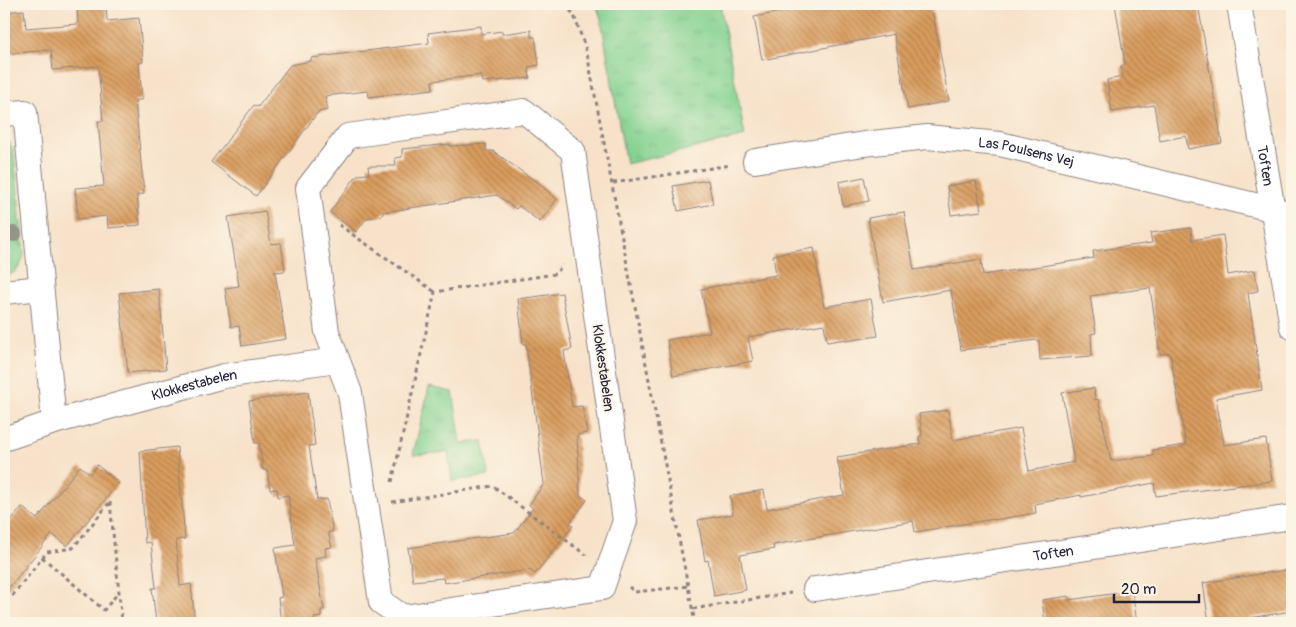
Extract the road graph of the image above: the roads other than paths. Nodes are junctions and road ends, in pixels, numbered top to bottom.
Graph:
1 (1239, 4) edge
2 (4, 114) edge
3 (755, 161) road end
4 (1283, 212) edge
5 (42, 288) junction
6 (4, 292) edge
7 (1292, 327) edge
8 (337, 360) junction
9 (54, 422) junction
10 (4, 439) edge
11 (1292, 517) edge
12 (815, 589) road end

1 - 4 street, Toften
2 - 5 street
3 - 4 street, Las Poulsens Vej
4 - 7 street, Toften
5 - 6 street
5 - 9 street
8 - 8 street, Klokkestabelen
8 - 9 street, Klokkestabelen
9 - 10 street, Klokkestabelen
11 - 12 street, Toften

